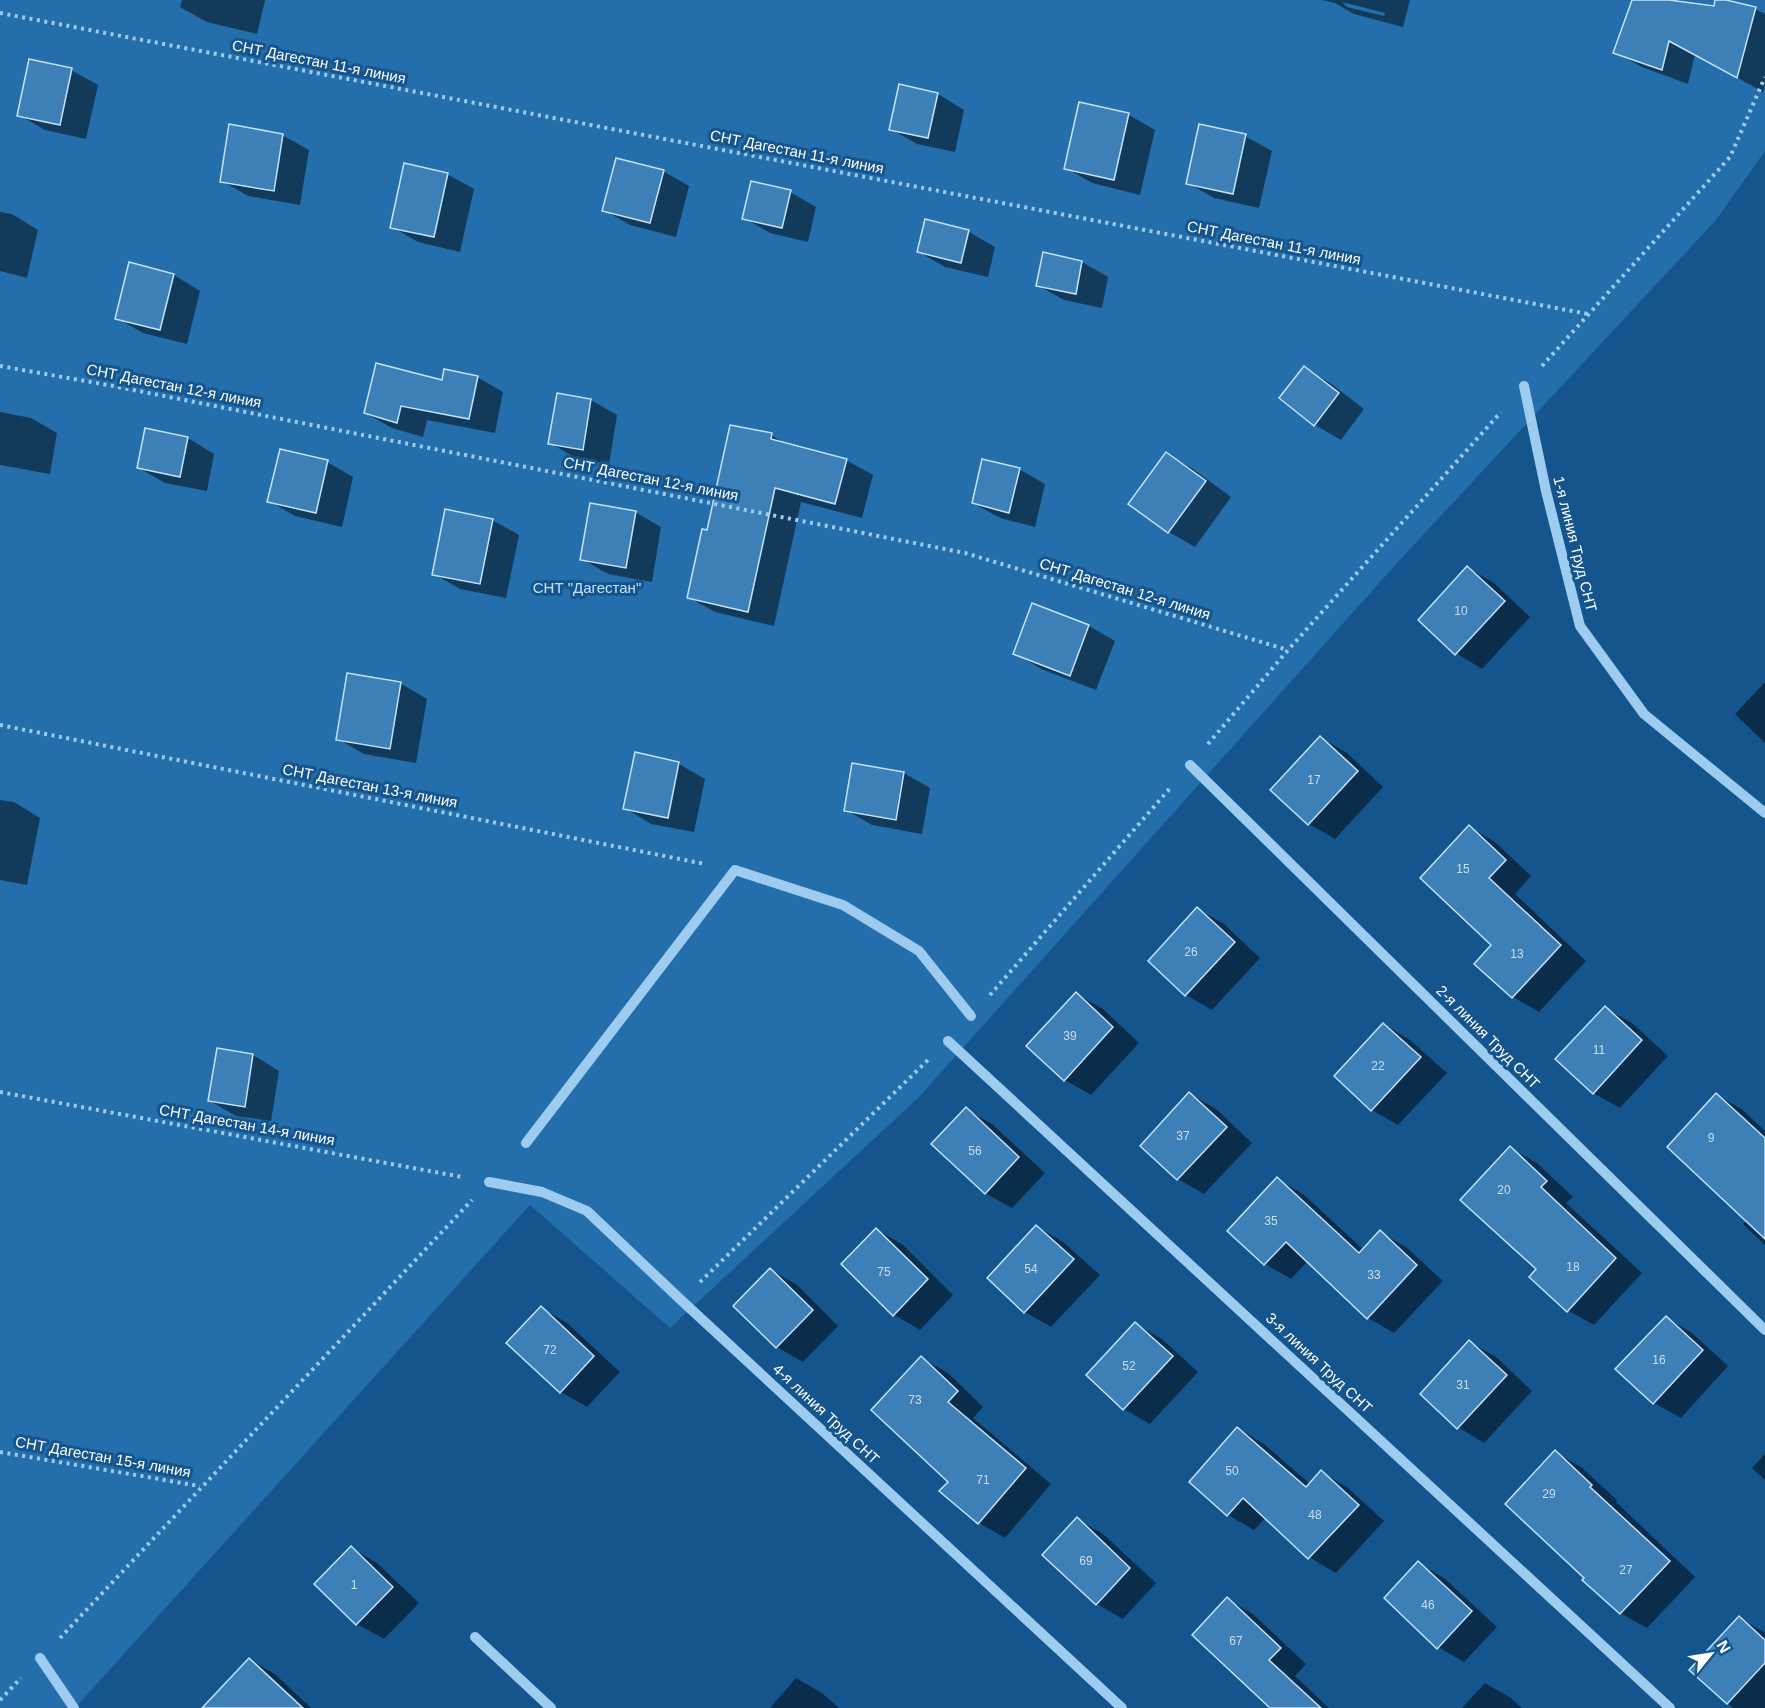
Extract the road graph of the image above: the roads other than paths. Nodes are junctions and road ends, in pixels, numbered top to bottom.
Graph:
1 (1524, 386) road end
2 (1190, 765) road end
3 (1765, 813) edge
4 (971, 1016) road end
5 (948, 1041) road end
6 (526, 1143) dead end
7 (489, 1182) road end
8 (1765, 1330) edge
9 (475, 1637) dead end
10 (40, 1658) road end
11 (74, 1708) edge
12 (551, 1708) edge
13 (1122, 1708) edge
14 (1670, 1708) edge

1 - 3 street, 1-я линия Труд СНТ
2 - 8 street, 2-я линия Труд СНТ
4 - 6 street
5 - 14 street, 3-я линия Труд СНТ
7 - 13 street, 4-я линия Труд СНТ
9 - 12 street
10 - 11 street

